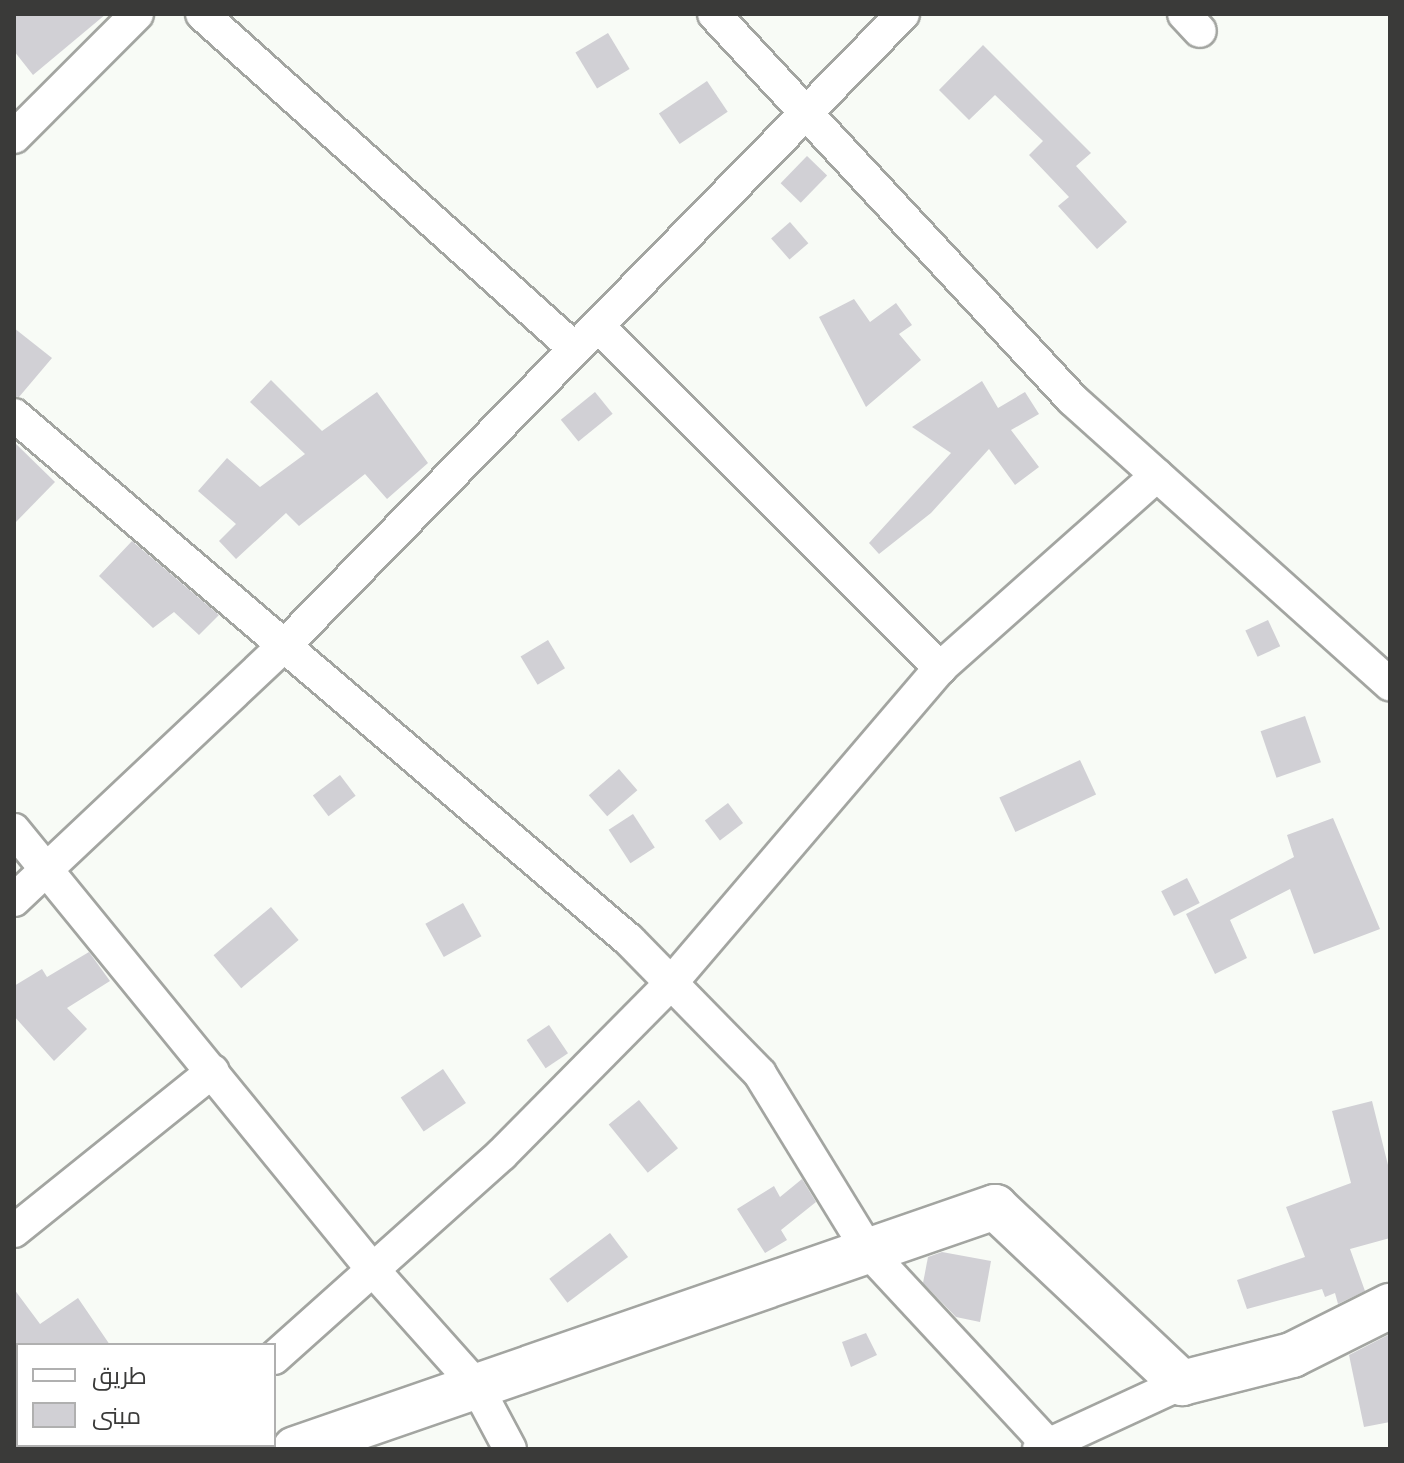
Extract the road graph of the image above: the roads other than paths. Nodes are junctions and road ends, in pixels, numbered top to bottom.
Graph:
1 (137, 14) edge
2 (202, 14) edge
3 (714, 14) edge
4 (903, 14) edge
5 (806, 113) junction
6 (14, 137) edge
7 (598, 326) junction
8 (575, 349) junction
9 (14, 415) edge
10 (1157, 475) junction
11 (286, 644) junction
12 (940, 668) junction
13 (1390, 684) edge
14 (14, 830) edge
15 (48, 866) junction
16 (14, 900) edge
17 (671, 983) junction
18 (213, 1071) junction
19 (14, 1231) edge
20 (869, 1252) junction
21 (373, 1270) junction
22 (1390, 1306) edge
23 (276, 1356) edge
24 (1182, 1383) junction
25 (476, 1385) junction
26 (1047, 1448) edge
27 (295, 1449) edge
28 (510, 1449) edge

1 - 6 street
2 - 8 street
3 - 5 street
4 - 5 street
5 - 7 street
5 - 10 street
7 - 8 street
7 - 12 street
8 - 11 street
9 - 11 street
10 - 12 street
10 - 13 street
11 - 15 street
11 - 17 street
12 - 17 street
14 - 15 street
15 - 16 street
15 - 18 street
17 - 20 street
17 - 21 street
18 - 19 street
18 - 21 street
20 - 24 street
20 - 25 street
20 - 26 street
21 - 23 street
21 - 25 street
22 - 24 street
24 - 26 street
25 - 27 street
25 - 28 street

